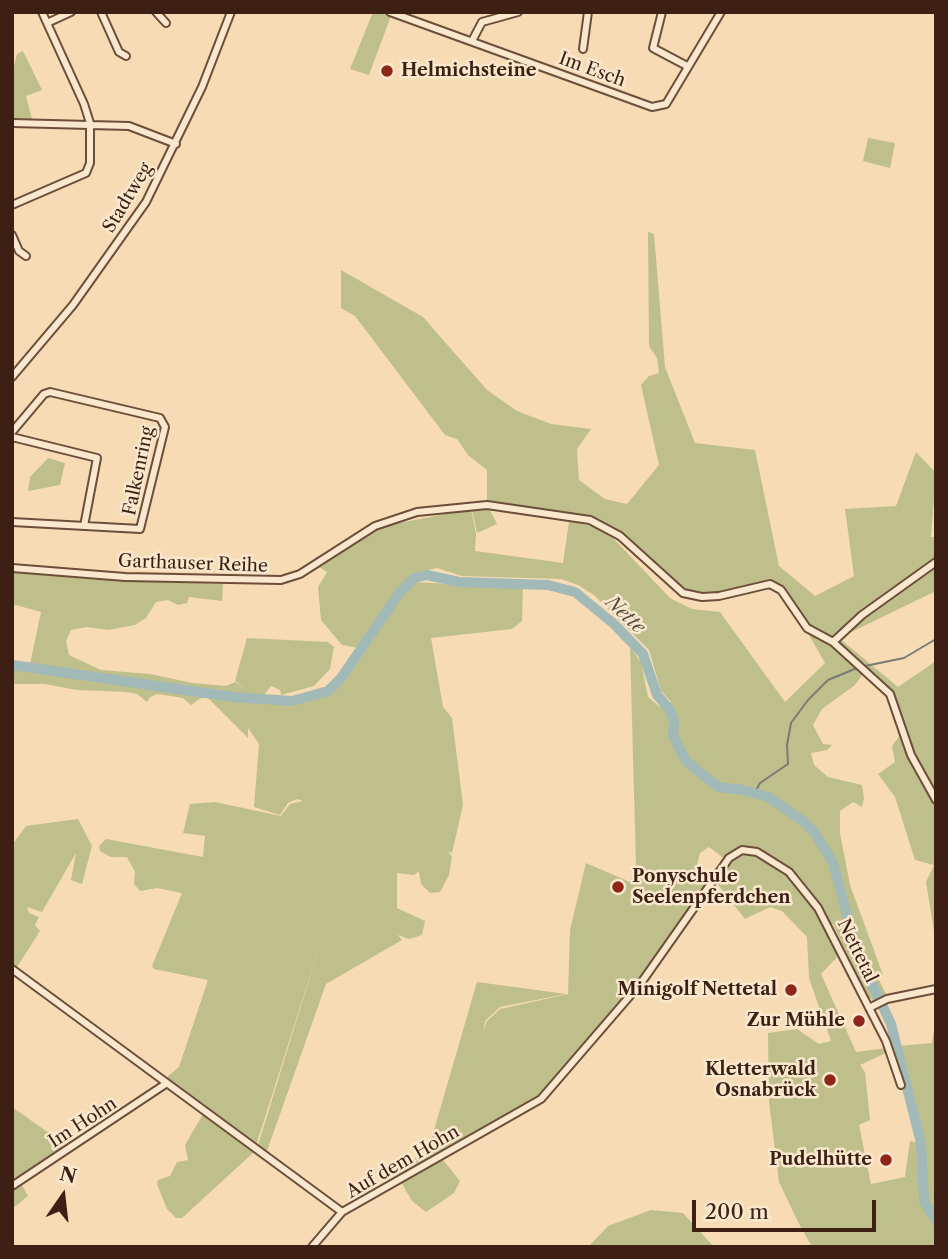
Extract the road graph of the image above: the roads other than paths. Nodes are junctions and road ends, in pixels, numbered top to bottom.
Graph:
1 (42, 12) edge
2 (71, 12) edge
3 (101, 12) edge
4 (156, 12) edge
5 (231, 12) edge
6 (390, 12) edge
7 (519, 12) edge
8 (588, 12) edge
9 (662, 12) edge
10 (721, 12) edge
11 (47, 23) junction
12 (166, 23) dead end
13 (472, 41) junction
14 (583, 49) dead end
15 (126, 56) dead end
16 (687, 66) junction
17 (12, 123) edge
18 (90, 123) junction
19 (176, 144) junction
20 (12, 205) edge
21 (12, 235) edge
22 (26, 256) dead end
23 (12, 377) edge
24 (12, 434) edge
25 (12, 522) edge
26 (84, 526) junction
27 (936, 562) edge
28 (12, 568) edge
29 (833, 642) junction
30 (936, 800) edge
31 (757, 852) joint
32 (12, 969) edge
33 (936, 989) edge
34 (869, 1009) junction
35 (167, 1083) junction
36 (901, 1086) dead end
37 (12, 1186) edge
38 (342, 1212) junction
39 (312, 1247) edge

1 - 11 street
2 - 11 street
3 - 15 street
4 - 12 street
5 - 19 street, Stadtweg
6 - 13 street, Im Esch
7 - 13 street
8 - 14 street
9 - 16 street
10 - 16 street
11 - 18 street
13 - 16 street, Im Esch
17 - 18 street
18 - 19 street
18 - 20 street
19 - 23 street, Stadtweg
21 - 22 street
24 - 26 street
24 - 26 street, Falkenring
25 - 26 street, Falkenring
27 - 29 street
28 - 29 street, Garthauser Reihe
29 - 30 street, Garthauser Reihe
31 - 34 street, Nettetal
31 - 38 street, Auf dem Hohn
32 - 35 street, Auf dem Hohn
33 - 34 street
34 - 36 street, Nettetal
35 - 37 street, Im Hohn
35 - 38 street, Auf dem Hohn
38 - 39 street

